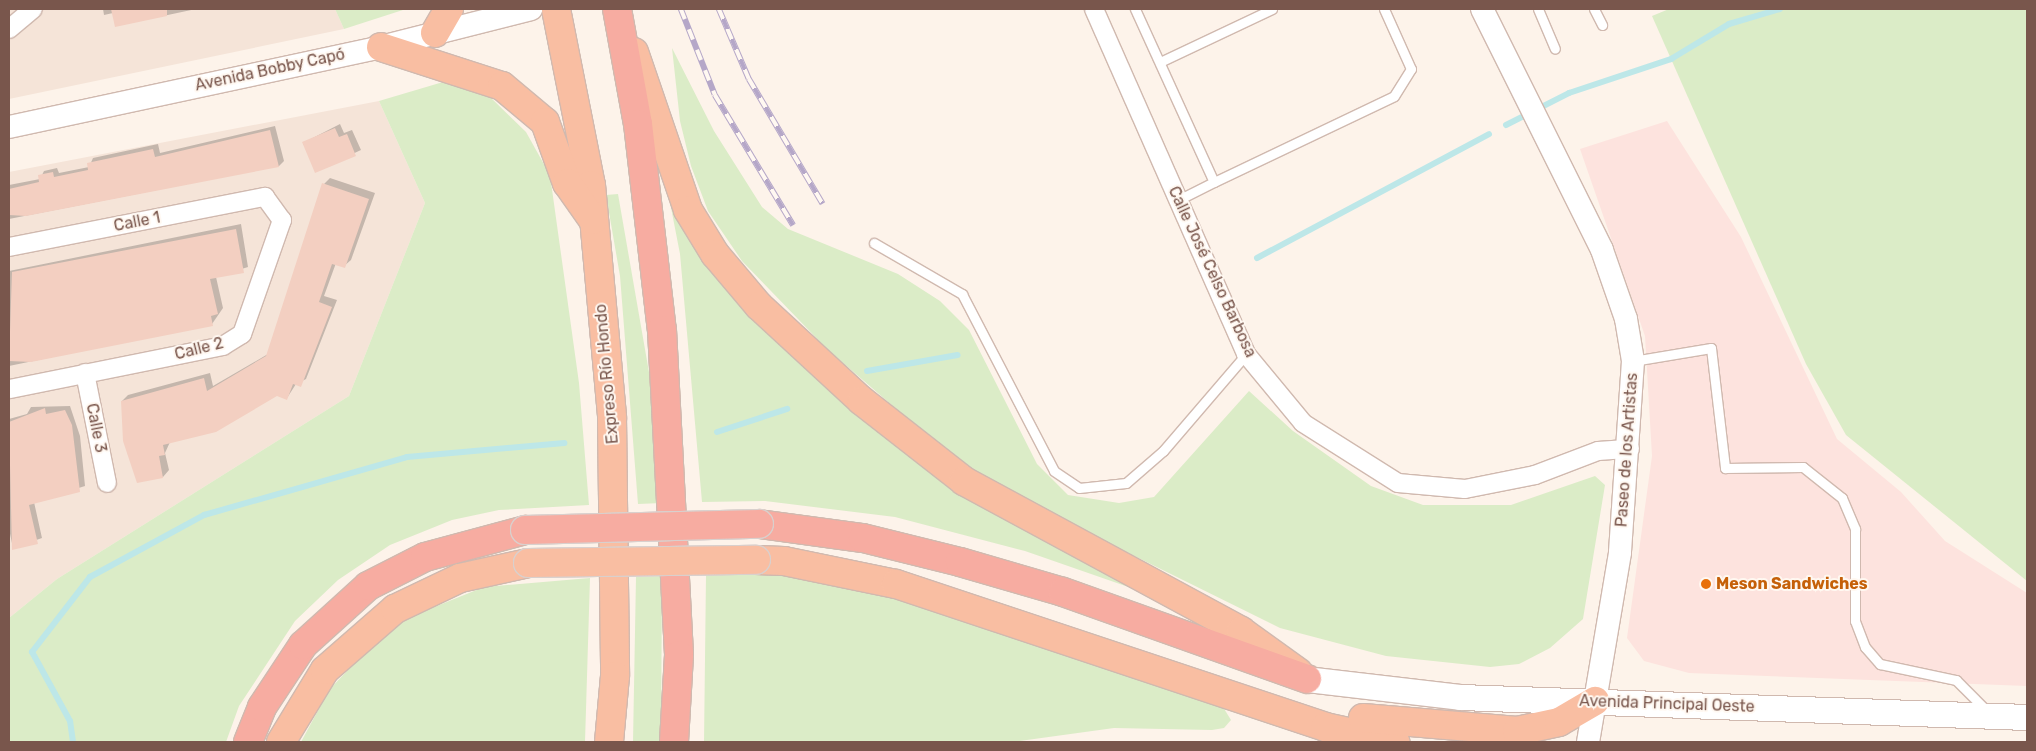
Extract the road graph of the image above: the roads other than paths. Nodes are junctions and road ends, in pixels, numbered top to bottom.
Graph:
1 (33, 9) edge
2 (449, 9) edge
3 (531, 9) edge
4 (556, 9) edge
5 (619, 9) edge
6 (1094, 9) edge
7 (1135, 9) edge
8 (1272, 9) edge
9 (1384, 9) edge
10 (1482, 9) edge
11 (1538, 9) edge
12 (1594, 9) edge
13 (1602, 25) dead end
14 (9, 29) edge
15 (435, 33) junction
16 (381, 47) junction
17 (1555, 49) dead end
18 (1160, 62) junction
19 (9, 127) edge
20 (1214, 182) junction
21 (265, 197) joint
22 (1178, 200) junction
23 (595, 223) junction
24 (874, 244) dead end
25 (9, 248) edge
26 (1246, 354) junction
27 (1633, 361) junction
28 (85, 373) junction
29 (9, 389) edge
30 (1630, 450) junction
31 (107, 482) dead end
32 (1307, 679) junction
33 (1191, 681) junction
34 (1595, 701) junction
35 (1993, 716) junction
36 (2027, 717) edge
37 (248, 742) edge
38 (281, 742) edge
39 (609, 742) edge
40 (674, 742) edge
41 (1395, 742) edge
42 (1588, 742) edge

1 - 14 street
2 - 15 highway
3 - 15 street, Avenida Bobby Capó
4 - 23 highway, Expreso Río Hondo
5 - 32 highway
5 - 40 highway
6 - 22 street, Calle José Celso Barbosa
7 - 18 lane
8 - 18 lane
9 - 20 lane
10 - 27 street, Paseo de los Artistas
11 - 17 lane
12 - 13 lane
15 - 16 street, Avenida Bobby Capó
16 - 19 street, Avenida Bobby Capó
16 - 23 highway
18 - 20 lane
20 - 22 lane
21 - 25 street, Calle 1
21 - 28 street, Calle 2
22 - 26 street, Calle José Celso Barbosa
23 - 39 highway, Expreso Río Hondo
24 - 26 lane
26 - 30 street, Calle José Celso Barbosa
27 - 30 street, Paseo de los Artistas
27 - 35 lane
28 - 29 street, Calle 2
28 - 31 street, Calle 3
30 - 34 street, Paseo de los Artistas
32 - 34 main road, Avenida Principal Oeste
32 - 37 highway, bridge
33 - 34 highway
33 - 38 highway, bridge
33 - 41 highway
34 - 35 main road, Avenida Principal Oeste
34 - 42 street, Paseo de los Artistas
35 - 36 main road, Avenida Principal Oeste

